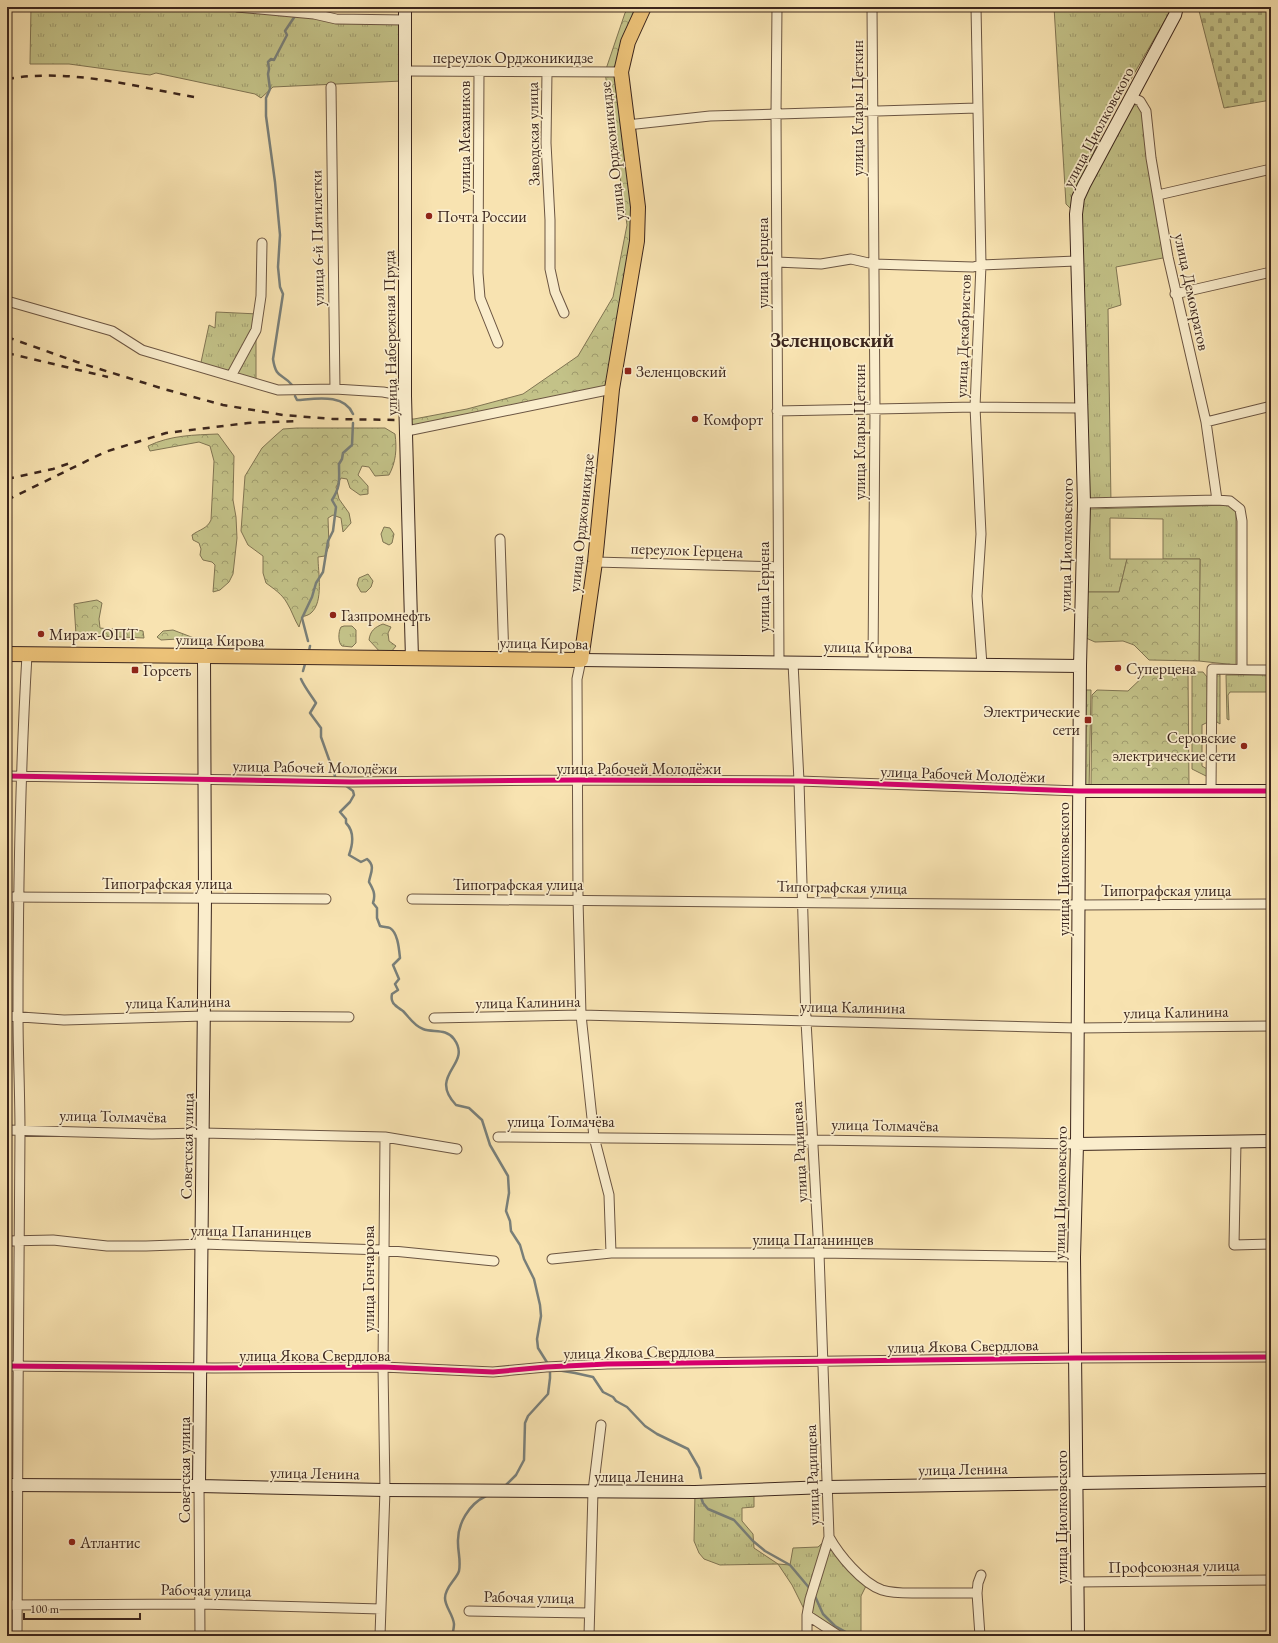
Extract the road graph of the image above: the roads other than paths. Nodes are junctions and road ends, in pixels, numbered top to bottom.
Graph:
1 (237, 7) edge
2 (405, 7) edge
3 (644, 7) edge
4 (777, 7) edge
5 (872, 7) edge
6 (976, 7) edge
7 (1177, 7) edge
8 (405, 20) junction
9 (405, 71) junction
10 (479, 72) junction
11 (547, 72) junction
12 (621, 72) junction
13 (331, 87) dead end
14 (1132, 97) junction
15 (977, 108) junction
16 (872, 112) junction
17 (776, 114) junction
18 (627, 125) junction
19 (1271, 169) edge
20 (1158, 195) junction
21 (262, 242) dead end
22 (776, 262) junction
23 (1076, 262) junction
24 (873, 264) junction
25 (981, 265) junction
26 (1271, 272) edge
27 (1176, 294) junction
28 (7, 301) edge
29 (564, 313) dead end
30 (498, 343) dead end
31 (231, 376) junction
32 (335, 389) junction
33 (612, 389) junction
34 (405, 396) junction
35 (1271, 406) edge
36 (976, 407) junction
37 (1080, 408) junction
38 (875, 410) junction
39 (777, 411) junction
40 (1206, 422) junction
41 (407, 431) junction
42 (1217, 500) junction
43 (1084, 503) junction
44 (500, 539) dead end
45 (595, 562) junction
46 (778, 567) junction
47 (7, 654) edge
48 (27, 654) junction
49 (204, 656) junction
50 (412, 659) junction
51 (504, 660) junction
52 (581, 660) junction
53 (778, 663) junction
54 (793, 663) junction
55 (873, 664) junction
56 (982, 665) junction
57 (1080, 666) junction
58 (1242, 670) junction
59 (1271, 670) edge
60 (7, 776) edge
61 (20, 776) junction
62 (204, 779) junction
63 (578, 780) junction
64 (799, 781) junction
65 (1079, 790) junction
66 (1211, 791) junction
67 (1271, 791) edge
68 (7, 897) edge
69 (19, 898) junction
70 (205, 898) junction
71 (326, 899) dead end
72 (412, 899) dead end
73 (578, 899) junction
74 (802, 902) junction
75 (1271, 904) edge
76 (1078, 905) junction
77 (581, 1015) junction
78 (7, 1016) edge
79 (204, 1016) junction
80 (18, 1017) junction
81 (349, 1017) dead end
82 (434, 1018) dead end
83 (806, 1021) junction
84 (1271, 1026) edge
85 (1077, 1028) junction
86 (7, 1130) edge
87 (20, 1130) junction
88 (203, 1133) junction
89 (384, 1137) junction
90 (498, 1137) dead end
91 (594, 1137) junction
92 (813, 1140) junction
93 (1271, 1141) edge
94 (1236, 1142) junction
95 (1077, 1144) junction
96 (457, 1149) dead end
97 (7, 1241) edge
98 (19, 1241) junction
99 (202, 1244) junction
100 (1271, 1244) edge
101 (384, 1250) junction
102 (611, 1253) junction
103 (819, 1253) junction
104 (1074, 1257) junction
105 (552, 1259) dead end
106 (494, 1261) dead end
107 (1271, 1357) edge
108 (1075, 1358) junction
109 (824, 1361) junction
110 (7, 1366) edge
111 (17, 1366) junction
112 (201, 1367) junction
113 (383, 1367) junction
114 (601, 1425) dead end
115 (1271, 1480) edge
116 (1077, 1483) junction
117 (12, 1485) edge
118 (199, 1486) junction
119 (827, 1488) junction
120 (385, 1490) junction
121 (593, 1491) junction
122 (829, 1537) junction
123 (981, 1575) dead end
124 (1271, 1580) edge
125 (1078, 1582) junction
126 (977, 1593) junction
127 (200, 1604) junction
128 (7, 1605) edge
129 (17, 1605) junction
130 (381, 1610) junction
131 (469, 1611) dead end
132 (589, 1613) junction
133 (807, 1615) junction
134 (17, 1636) edge
135 (200, 1636) edge
136 (380, 1636) edge
137 (588, 1636) edge
138 (807, 1636) edge
139 (839, 1636) edge
140 (980, 1636) edge
141 (1078, 1636) edge

1 - 8 street
2 - 8 main road, улица Набережная Пруда
3 - 12 main road, улица Орджоникидзе
4 - 17 street, улица Герцена
5 - 16 street, улица Клары Цеткин
6 - 15 street, улица Декабристов
7 - 14 main road, улица Циолковского
8 - 9 main road, улица Набережная Пруда
9 - 10 street, переулок Орджоникидзе
9 - 34 main road, улица Набережная Пруда
10 - 11 street, переулок Орджоникидзе
10 - 30 street, улица Механиков
11 - 12 street, переулок Орджоникидзе
11 - 29 street, Заводская улица
12 - 18 main road, улица Орджоникидзе
13 - 32 street, улица 6-й Пятилетки
14 - 20 street, улица Демократов
14 - 23 main road, улица Циолковского
15 - 16 street
15 - 25 street, улица Декабристов
16 - 17 street
16 - 24 street, улица Клары Цеткин
17 - 18 street
17 - 22 street, улица Герцена
18 - 33 main road, улица Орджоникидзе
19 - 20 street
20 - 27 street, улица Демократов
21 - 31 street
22 - 24 street
22 - 39 street, улица Герцена
23 - 25 street
23 - 37 main road, улица Циолковского
24 - 25 street
24 - 38 street, улица Клары Цеткин
25 - 36 street, улица Декабристов
26 - 27 street
27 - 40 street, улица Демократов
28 - 31 street
31 - 32 street
32 - 34 street
33 - 41 street
33 - 45 main road, улица Орджоникидзе
34 - 41 main road, улица Набережная Пруда
35 - 40 street
36 - 37 street
36 - 38 street
36 - 56 street, улица Декабристов
37 - 43 main road, улица Циолковского
38 - 39 street
38 - 55 street, улица Клары Цеткин
39 - 46 street, улица Герцена
40 - 42 street, улица Демократов
41 - 50 main road, улица Набережная Пруда
42 - 43 street
42 - 58 street
43 - 57 main road, улица Циолковского
44 - 51 street
45 - 46 street, переулок Герцена
45 - 52 main road, улица Орджоникидзе
46 - 53 street, улица Герцена
47 - 48 main road, улица Кирова
48 - 49 main road, улица Кирова
48 - 61 street
49 - 50 main road, улица Кирова
49 - 62 main road, Советская улица
50 - 51 main road, улица Кирова
51 - 52 main road, улица Кирова
52 - 53 main road, улица Кирова
52 - 63 street
53 - 54 main road, улица Кирова
54 - 55 main road, улица Кирова
54 - 64 street, улица Радищева
55 - 56 main road, улица Кирова
56 - 57 main road, улица Кирова
57 - 65 main road, улица Циолковского
58 - 59 street
58 - 66 street
60 - 61 street, улица Рабочей Молодёжи
61 - 62 street, улица Рабочей Молодёжи
61 - 69 street
62 - 63 street, улица Рабочей Молодёжи
62 - 70 main road, Советская улица
63 - 64 street, улица Рабочей Молодёжи
63 - 73 street
64 - 65 street, улица Рабочей Молодёжи
64 - 74 street, улица Радищева
65 - 66 main road, улица Рабочей Молодёжи
65 - 76 main road, улица Циолковского
66 - 67 main road, улица Рабочей Молодёжи
68 - 69 street, Типографская улица
69 - 70 street, Типографская улица
69 - 80 street
70 - 71 street, Типографская улица
70 - 79 main road, Советская улица
72 - 73 street, Типографская улица
73 - 74 street, Типографская улица
73 - 77 street
74 - 76 street, Типографская улица
74 - 83 street, улица Радищева
75 - 76 street, Типографская улица
76 - 85 main road, улица Циолковского
77 - 82 street, улица Калинина
77 - 83 street, улица Калинина
77 - 91 street
78 - 80 street, улица Калинина
79 - 80 street, улица Калинина
79 - 81 street, улица Калинина
79 - 88 main road, Советская улица
80 - 87 street
83 - 85 street, улица Калинина
83 - 92 street, улица Радищева
84 - 85 street, улица Калинина
85 - 95 main road, улица Циолковского
86 - 87 street, улица Толмачёва
87 - 88 street, улица Толмачёва
87 - 98 street
88 - 89 street, улица Толмачёва
88 - 99 main road, Советская улица
89 - 96 street, улица Толмачёва
89 - 101 street, улица Гончарова
90 - 91 street, улица Толмачёва
91 - 92 street, улица Толмачёва
91 - 102 street
92 - 95 street, улица Толмачёва
92 - 103 street, улица Радищева
93 - 94 main road, улица Толмачёва
94 - 95 main road, улица Толмачёва
94 - 100 street
95 - 104 main road, улица Циолковского
97 - 98 street, улица Папанинцев
98 - 99 street, улица Папанинцев
98 - 111 street
99 - 101 street, улица Папанинцев
99 - 112 main road, Советская улица
101 - 106 street, улица Папанинцев
101 - 113 street, улица Гончарова
102 - 103 street, улица Папанинцев
102 - 105 street, улица Папанинцев
103 - 104 street, улица Папанинцев
103 - 109 street, улица Радищева
104 - 108 main road, улица Циолковского
107 - 108 street, улица Якова Свердлова
108 - 109 street, улица Якова Свердлова
108 - 116 main road, улица Циолковского
109 - 113 street, улица Якова Свердлова
109 - 119 street, улица Радищева
110 - 111 street, улица Якова Свердлова
111 - 112 street, улица Якова Свердлова
111 - 117 street
112 - 113 street, улица Якова Свердлова
112 - 118 main road, Советская улица
113 - 120 street, улица Гончарова
114 - 121 street
115 - 116 main road, улица Ленина
116 - 119 main road, улица Ленина
116 - 125 main road, улица Циолковского
117 - 118 main road, улица Ленина
117 - 129 street
118 - 120 main road, улица Ленина
118 - 127 street, Советская улица
119 - 121 main road, улица Ленина
119 - 122 street, улица Радищева
120 - 121 main road, улица Ленина
120 - 130 street, улица Гончарова
121 - 132 street
122 - 126 street
122 - 133 street, улица Радищева
123 - 126 street
124 - 125 street, Профсоюзная улица
125 - 141 main road, улица Циолковского
126 - 140 street
127 - 129 street, Рабочая улица
127 - 130 street, Рабочая улица
127 - 135 street, Советская улица
128 - 129 street, Рабочая улица
129 - 134 street
130 - 136 street, улица Гончарова
131 - 132 street, Рабочая улица
132 - 137 street
133 - 138 street, улица Радищева
133 - 139 street

